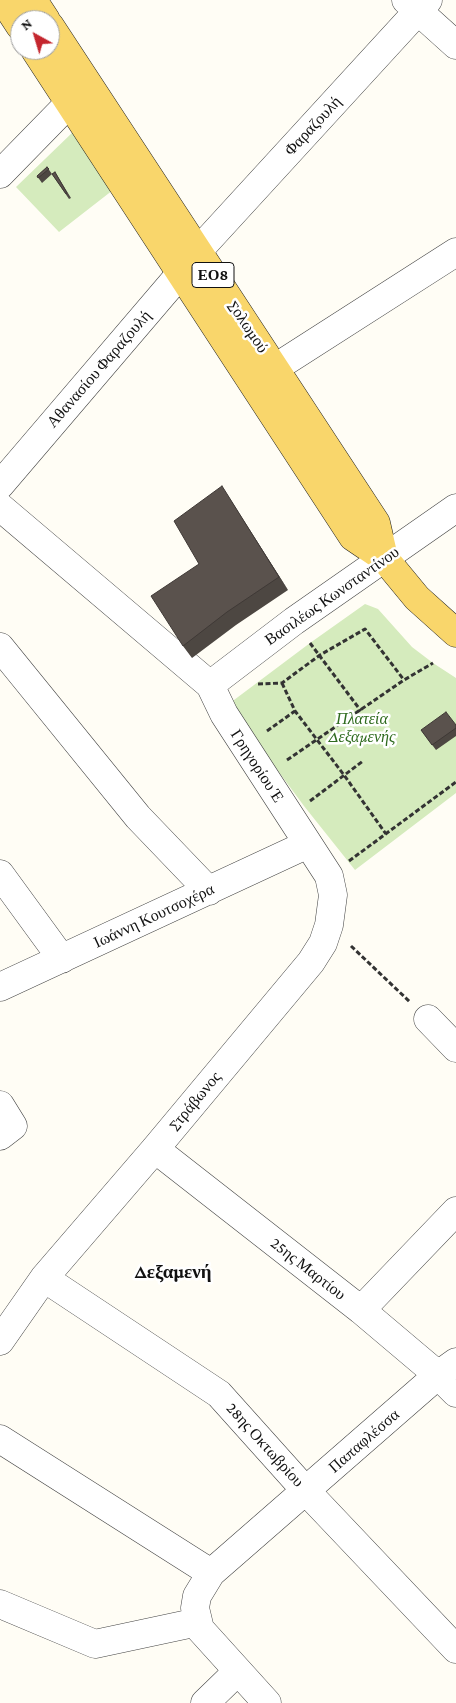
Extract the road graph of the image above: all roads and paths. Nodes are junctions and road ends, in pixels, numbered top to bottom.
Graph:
1 (3, 0) edge
2 (418, 4) edge
3 (10, 11) edge
4 (60, 41) edge
5 (456, 45) edge
6 (41, 60) edge
7 (88, 84) junction
8 (68, 102) junction
9 (0, 174) edge
10 (456, 252) edge
11 (190, 263) junction
12 (274, 368) junction
13 (0, 485) edge
14 (0, 507) edge
15 (456, 508) edge
16 (384, 558) junction
17 (456, 633) edge
18 (310, 643) dead end
19 (0, 647) edge
20 (320, 655) junction
21 (433, 663) dead end
22 (404, 680) junction
23 (282, 683) junction
24 (255, 684) dead end
25 (210, 685) junction
26 (295, 711) junction
27 (361, 711) junction
28 (263, 734) dead end
29 (318, 741) junction
30 (287, 760) dead end
31 (363, 761) dead end
32 (344, 775) junction
33 (456, 782) edge
34 (289, 815) junction
35 (386, 834) junction
36 (308, 844) junction
37 (0, 874) edge
38 (329, 876) junction
39 (210, 891) junction
40 (329, 925) junction
41 (62, 959) junction
42 (0, 987) edge
43 (428, 1019) joint
44 (456, 1048) edge
45 (0, 1105) edge
46 (0, 1136) edge
47 (155, 1149) junction
48 (456, 1211) edge
49 (44, 1278) junction
50 (362, 1310) junction
51 (0, 1341) edge
52 (450, 1377) edge
53 (0, 1439) edge
54 (306, 1491) junction
55 (211, 1573) junction
56 (0, 1604) edge
57 (197, 1615) junction
58 (456, 1649) edge
59 (238, 1671) junction
60 (205, 1703) edge
61 (267, 1703) edge

1 - 3 main road
2 - 5 street
2 - 11 street, Φαραζουλή
4 - 7 main road, Σολωμού / ΕΟ8
6 - 8 main road, Σολωμού / ΕΟ8
7 - 8 street
7 - 11 main road, Σολωμού / ΕΟ8
8 - 9 street
8 - 11 main road, Σολωμού / ΕΟ8
10 - 12 street
11 - 12 main road, Σολωμού / ΕΟ8
11 - 13 street, Αθανασίου Φαραζουλή
11 - 16 main road, Σολωμού / ΕΟ8
12 - 16 main road, Σολωμού / ΕΟ8
14 - 25 street
15 - 16 street, Βασιλέως Κωνσταντίνου
16 - 17 main road, Σολωμού / ΕΟ8
16 - 25 street, Βασιλέως Κωνσταντίνου
18 - 20 path
19 - 39 street
20 - 22 path
20 - 23 path
20 - 27 path
21 - 22 path
22 - 27 path
23 - 24 path
23 - 26 path
25 - 34 street, Γρηγορίου Έ
26 - 28 path
26 - 29 path
27 - 29 path
29 - 30 path
29 - 32 path
31 - 32 path
32 - 34 path
32 - 35 path
33 - 35 path
34 - 36 street, Γρηγορίου Έ
35 - 38 path
36 - 38 street, Στράβωνος
36 - 39 street, Ιωάννη Κουτσοχέρα
37 - 41 street
38 - 40 street, Στράβωνος
39 - 41 street, Ιωάννη Κουτσοχέρα
40 - 43 path
40 - 47 street, Στράβωνος
41 - 42 street, Ιωάννη Κουτσοχέρα
43 - 44 street
45 - 46 street
47 - 49 street, Στράβωνος
47 - 50 street, 25ης Μαρτίου
48 - 50 street
49 - 51 street, Στράβωνος
49 - 54 street, 28ης Οκτωβρίου
50 - 52 street, 25ης Μαρτίου
52 - 54 street, Παπαφλέσσα
53 - 55 street
54 - 55 street, Παπαφλέσσα
54 - 58 street, 28ης Οκτωβρίου
55 - 57 street, Παπαφλέσσα
56 - 57 street
57 - 59 street
59 - 60 street
59 - 61 street

